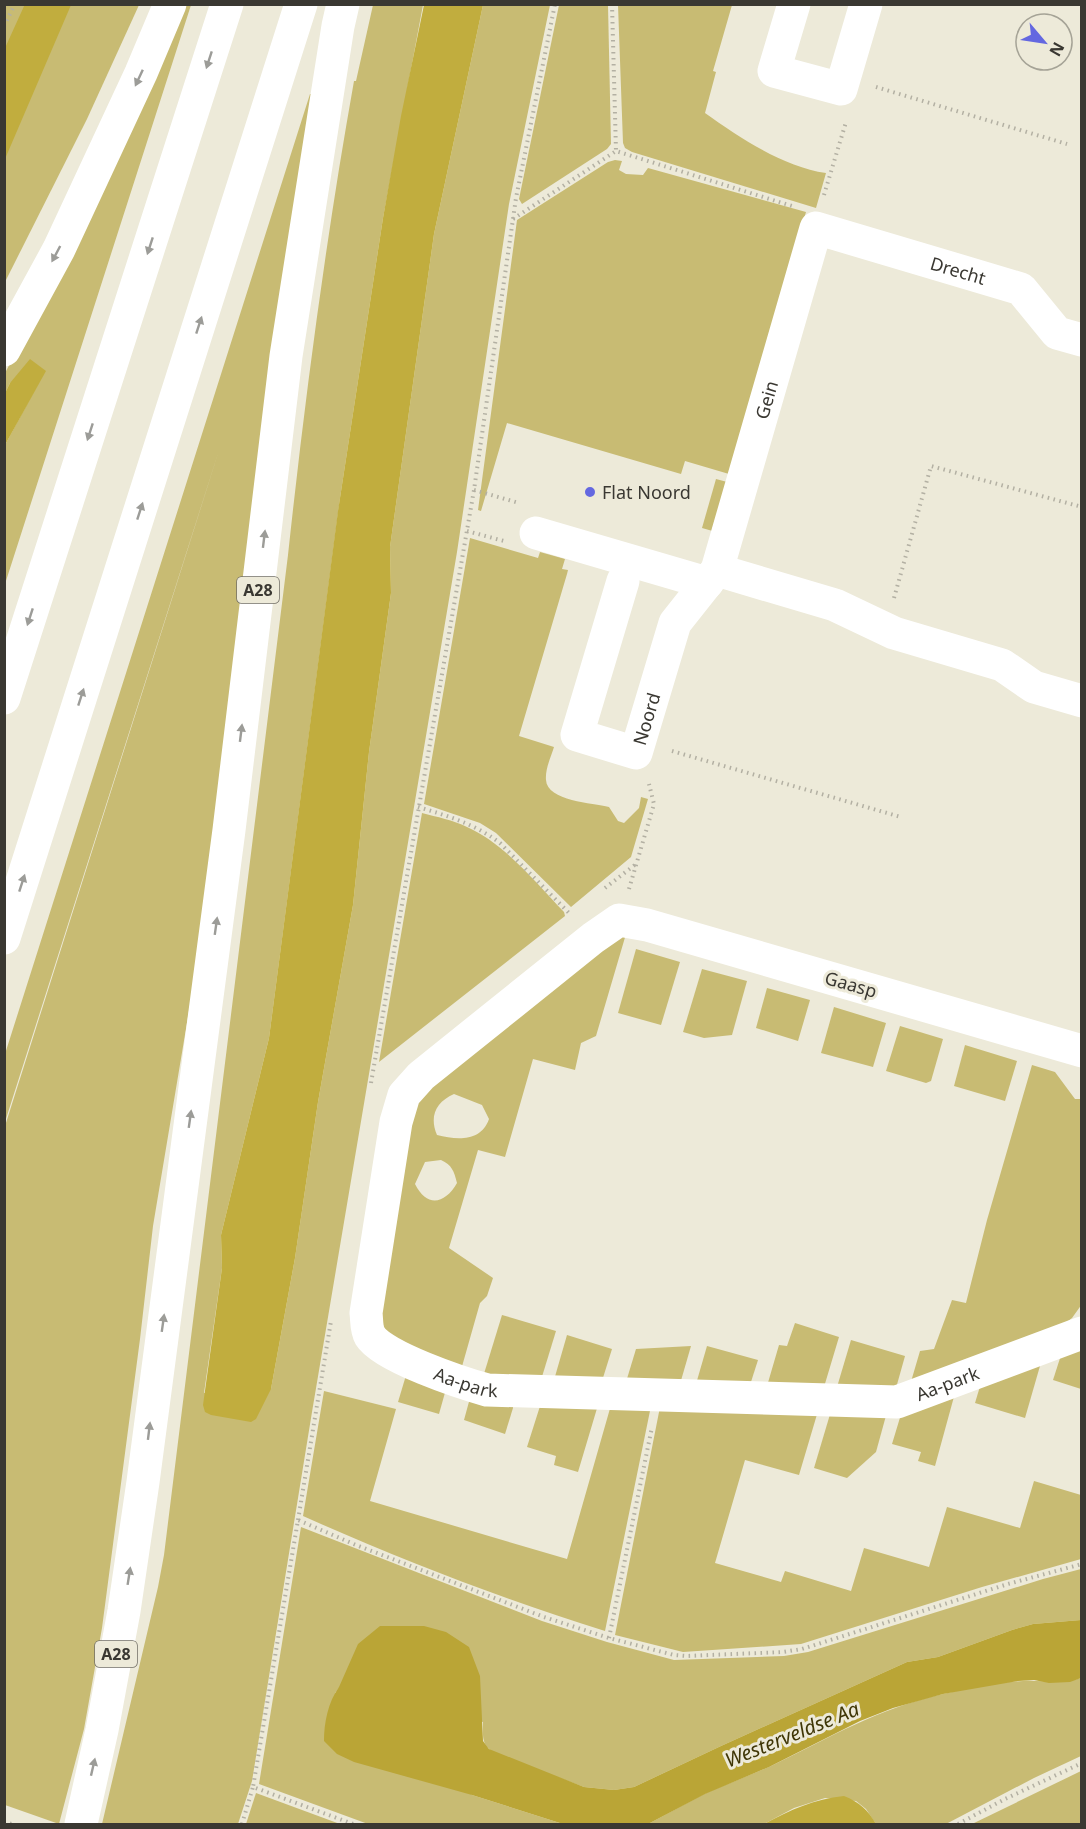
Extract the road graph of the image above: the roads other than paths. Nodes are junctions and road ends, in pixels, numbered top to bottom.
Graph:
1 (170, 4) edge
2 (227, 4) edge
3 (301, 4) edge
4 (344, 4) edge
5 (794, 4) edge
6 (866, 4) edge
7 (817, 221) joint
8 (1082, 340) edge
9 (4, 350) edge
10 (536, 533) dead end
11 (712, 577) junction
12 (623, 581) dead end
13 (4, 698) edge
14 (1082, 701) edge
15 (619, 920) joint
16 (4, 939) edge
17 (1082, 1051) edge
18 (1082, 1333) edge
19 (81, 1824) edge

1 -> 9 main road
2 -> 13 main road
16 -> 3 main road
19 -> 4 main road, A28
5 - 6 main road
7 - 8 main road, Drecht
7 - 11 main road, Gein
10 - 11 main road
11 - 12 main road, Noord
11 - 14 main road
15 - 17 main road, Gaasp
15 - 18 main road, Aa-park

